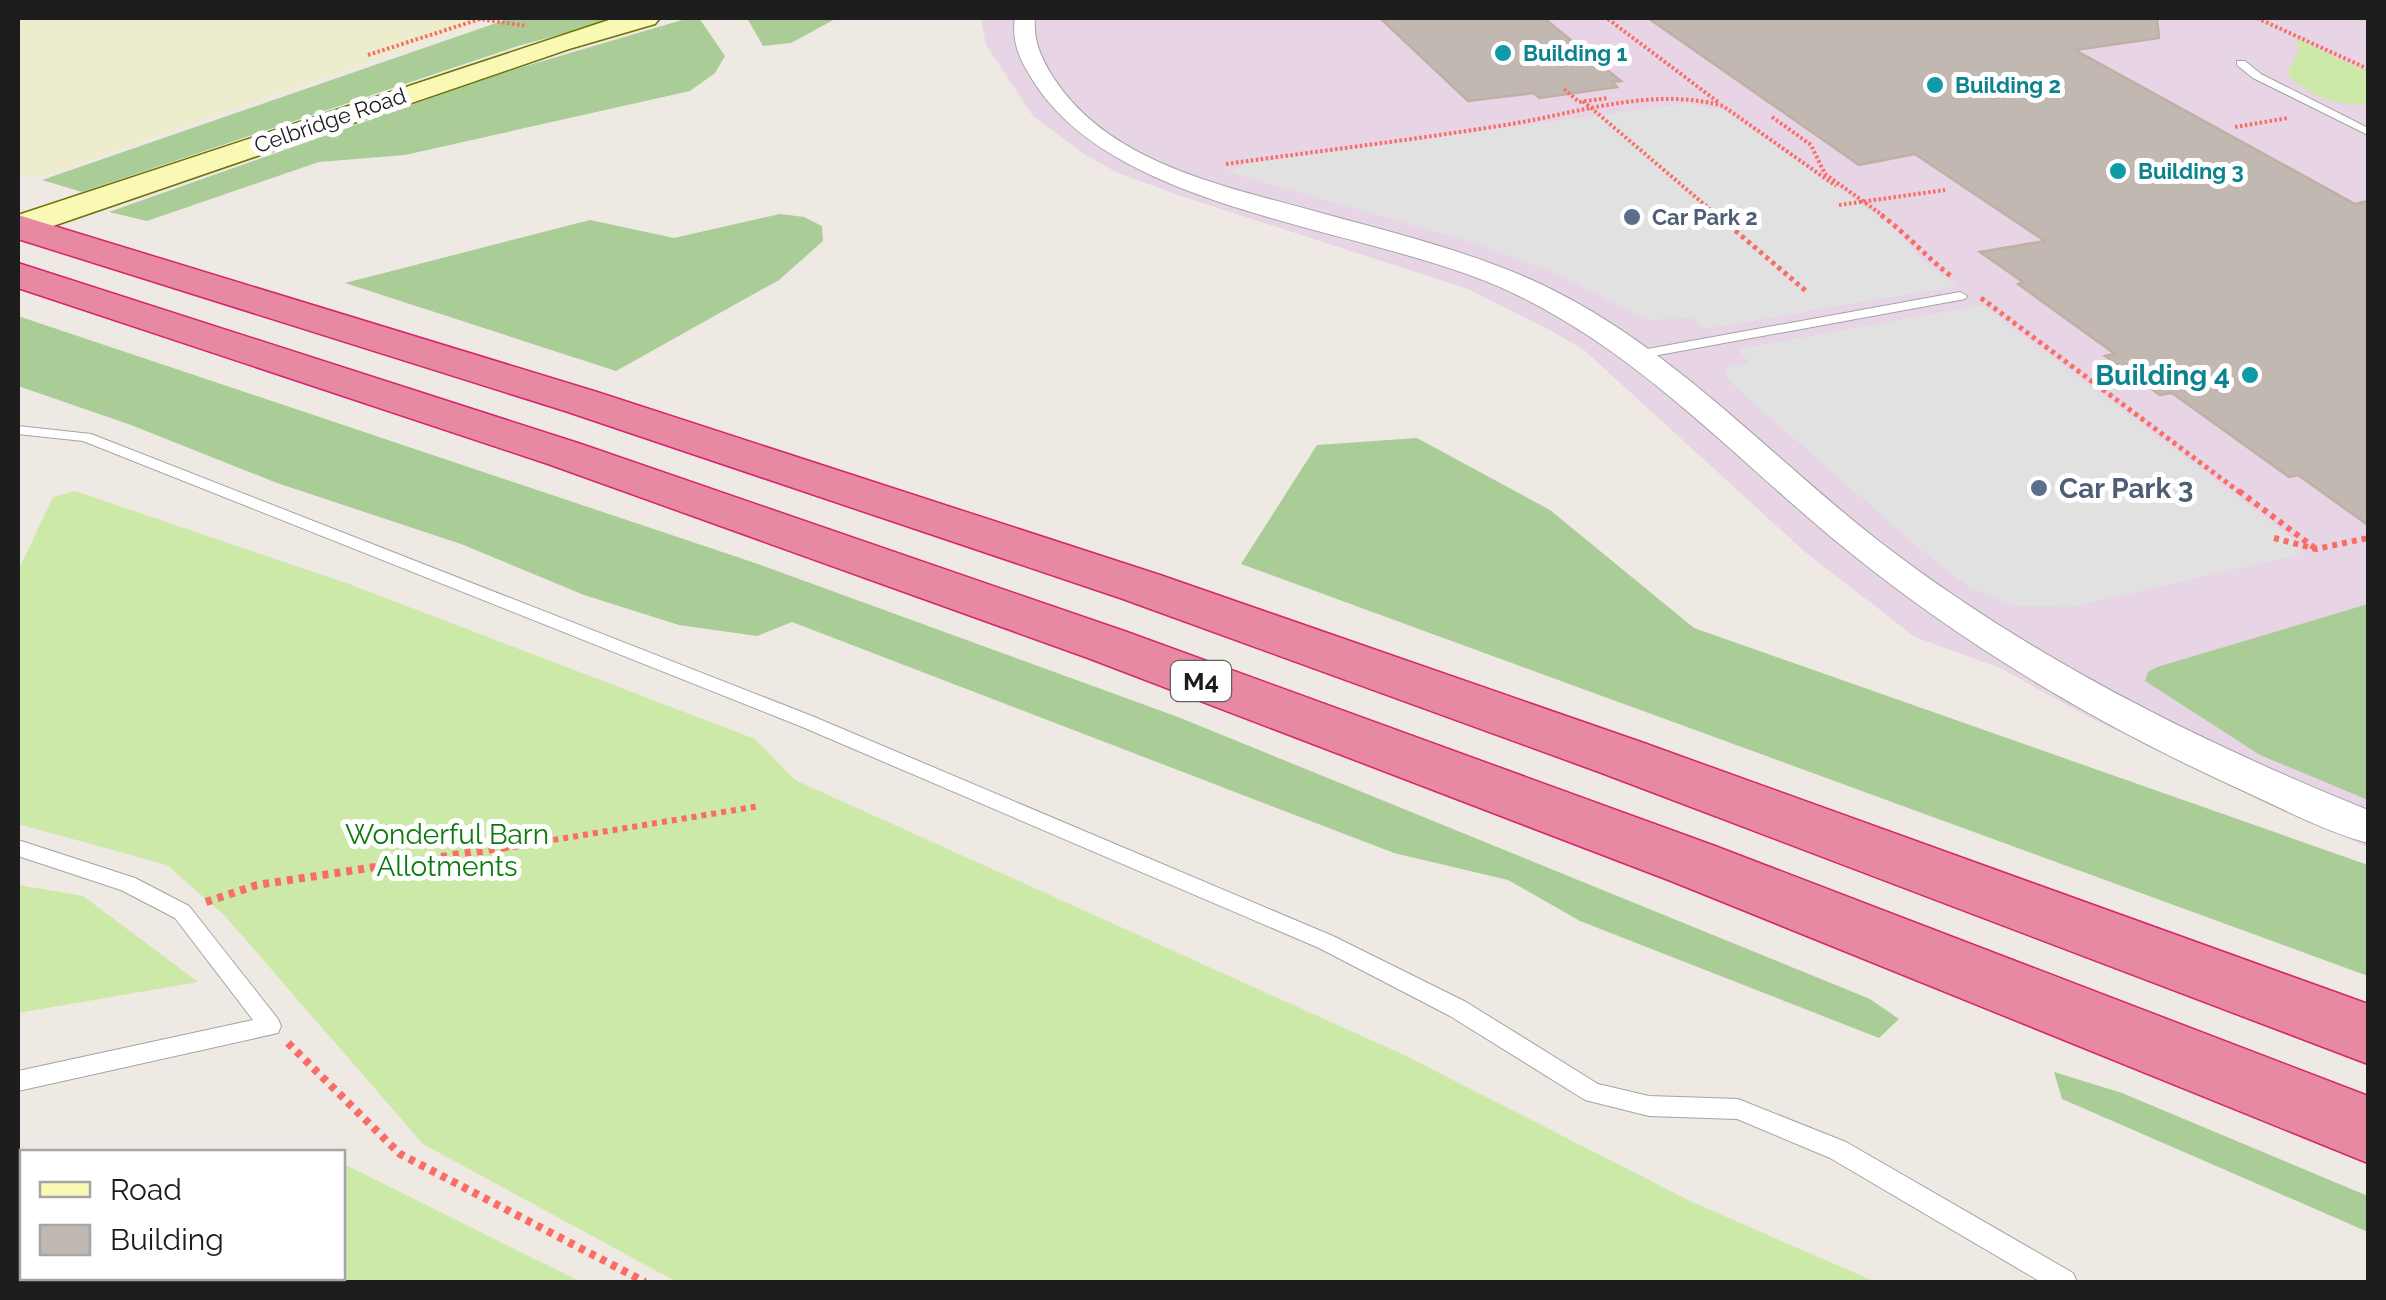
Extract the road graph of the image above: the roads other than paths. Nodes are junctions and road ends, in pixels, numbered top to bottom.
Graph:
1 (644, 18) edge
2 (1026, 18) edge
3 (2241, 63) dead end
4 (2368, 132) edge
5 (18, 227) edge
6 (18, 275) edge
7 (1961, 290) road end
8 (1642, 354) junction
9 (18, 430) edge
10 (2368, 827) edge
11 (18, 848) edge
12 (2368, 1034) edge
13 (18, 1081) edge
14 (2368, 1130) edge
15 (2064, 1282) edge

1 - 5 main road, Celbridge Road
2 - 8 street
3 - 4 lane
5 - 12 highway, M4
6 - 14 highway, M4
7 - 8 lane
8 - 10 street
9 - 15 lane
11 - 13 lane

